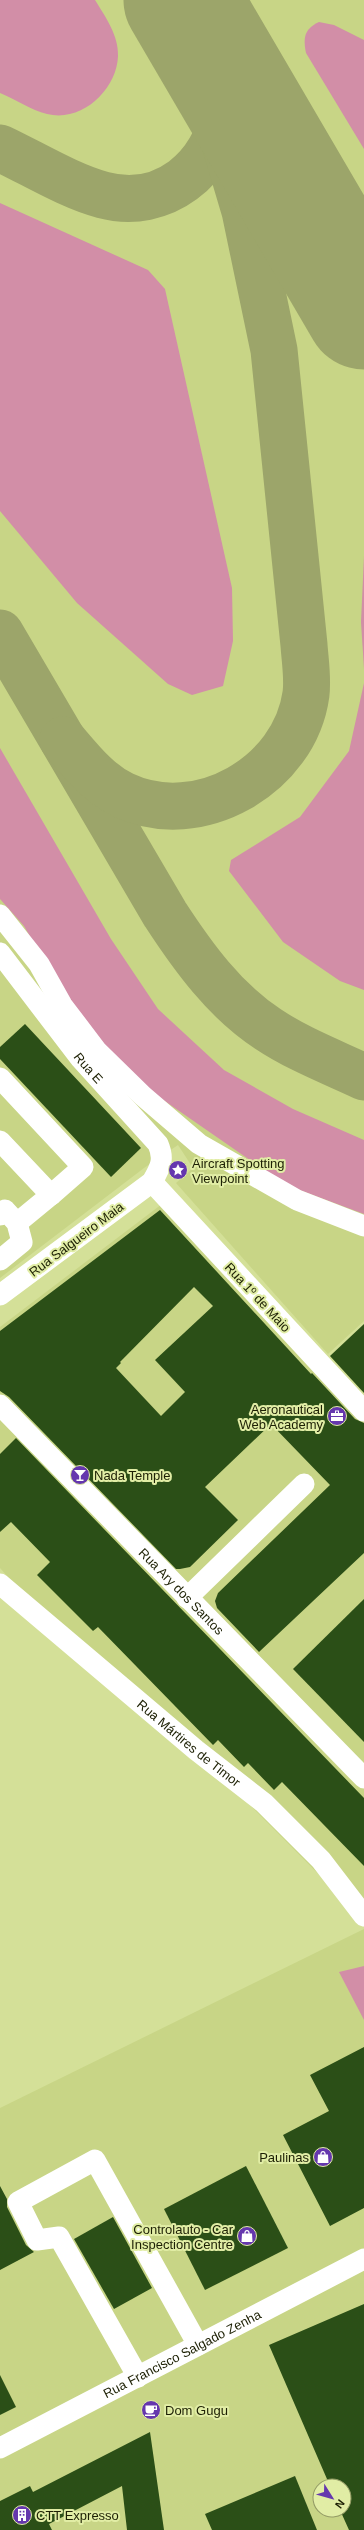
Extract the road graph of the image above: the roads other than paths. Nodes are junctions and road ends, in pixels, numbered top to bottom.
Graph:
1 (0, 914) edge
2 (0, 954) edge
3 (0, 1078) edge
4 (0, 1141) edge
5 (152, 1182) junction
6 (51, 1195) junction
7 (6, 1213) edge
8 (364, 1226) edge
9 (0, 1260) edge
10 (0, 1295) edge
11 (0, 1405) edge
12 (364, 1411) edge
13 (304, 1484) dead end
14 (0, 1584) edge
15 (187, 1598) junction
16 (364, 1778) edge
17 (364, 1916) edge
18 (364, 2259) edge
19 (198, 2345) junction
20 (138, 2377) junction
21 (0, 2448) edge

1 - 8 street
2 - 5 street, Rua E
3 - 6 street
4 - 6 street
5 - 10 street, Rua Salgueiro Maia
5 - 12 street, Rua 1º de Maio
6 - 7 street
7 - 9 street
11 - 15 street, Rua Ary dos Santos
13 - 15 street
14 - 17 street, Rua Mártires de Timor
15 - 16 street, Rua Ary dos Santos
18 - 19 street, Rua Francisco Salgado Zenha
19 - 20 street, Rua Francisco Salgado Zenha
19 - 20 street
20 - 21 street, Rua Francisco Salgado Zenha

